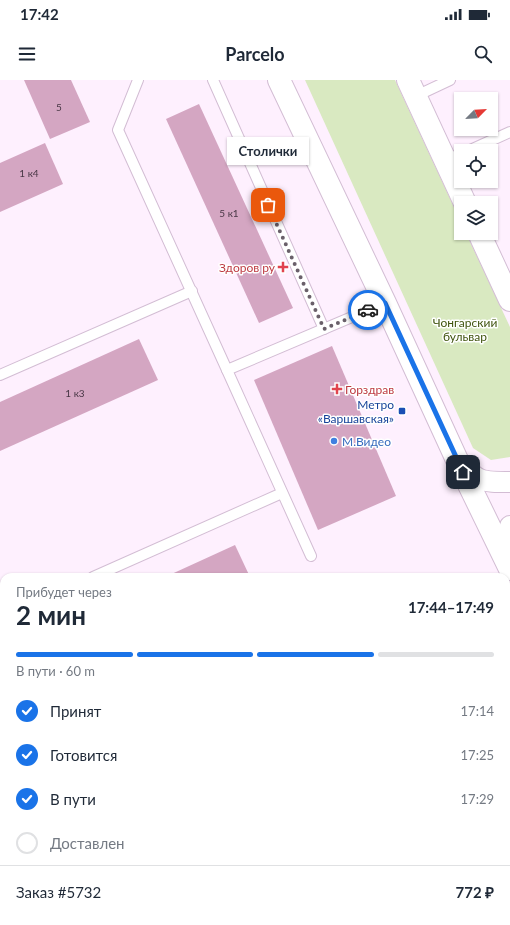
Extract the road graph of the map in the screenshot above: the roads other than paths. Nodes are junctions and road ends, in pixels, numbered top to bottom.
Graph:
1 (138, 80) edge
2 (213, 80) edge
3 (279, 80) edge
4 (450, 80) edge
5 (412, 88) edge
6 (510, 132) edge
7 (483, 144) edge
8 (453, 157) edge
9 (463, 196) edge
10 (482, 240) edge
11 (192, 291) junction
12 (510, 300) edge
13 (385, 303) junction
14 (324, 329) junction
15 (227, 370) junction
16 (0, 375) edge
17 (457, 460) junction
18 (510, 482) edge
19 (282, 492) junction
20 (510, 526) edge
21 (310, 556) dead end
22 (508, 565) edge
23 (102, 573) edge

1 - 11 lane
2 - 14 lane
3 - 13 main road
4 - 5 lane
5 - 8 main road
6 - 7 lane
8 - 9 main road
10 - 12 main road
11 - 15 lane
11 - 16 lane
13 - 14 lane
13 - 17 main road
14 - 15 lane
15 - 19 lane
17 - 18 street
17 - 22 main road
19 - 21 lane
19 - 23 lane
20 - 22 street

